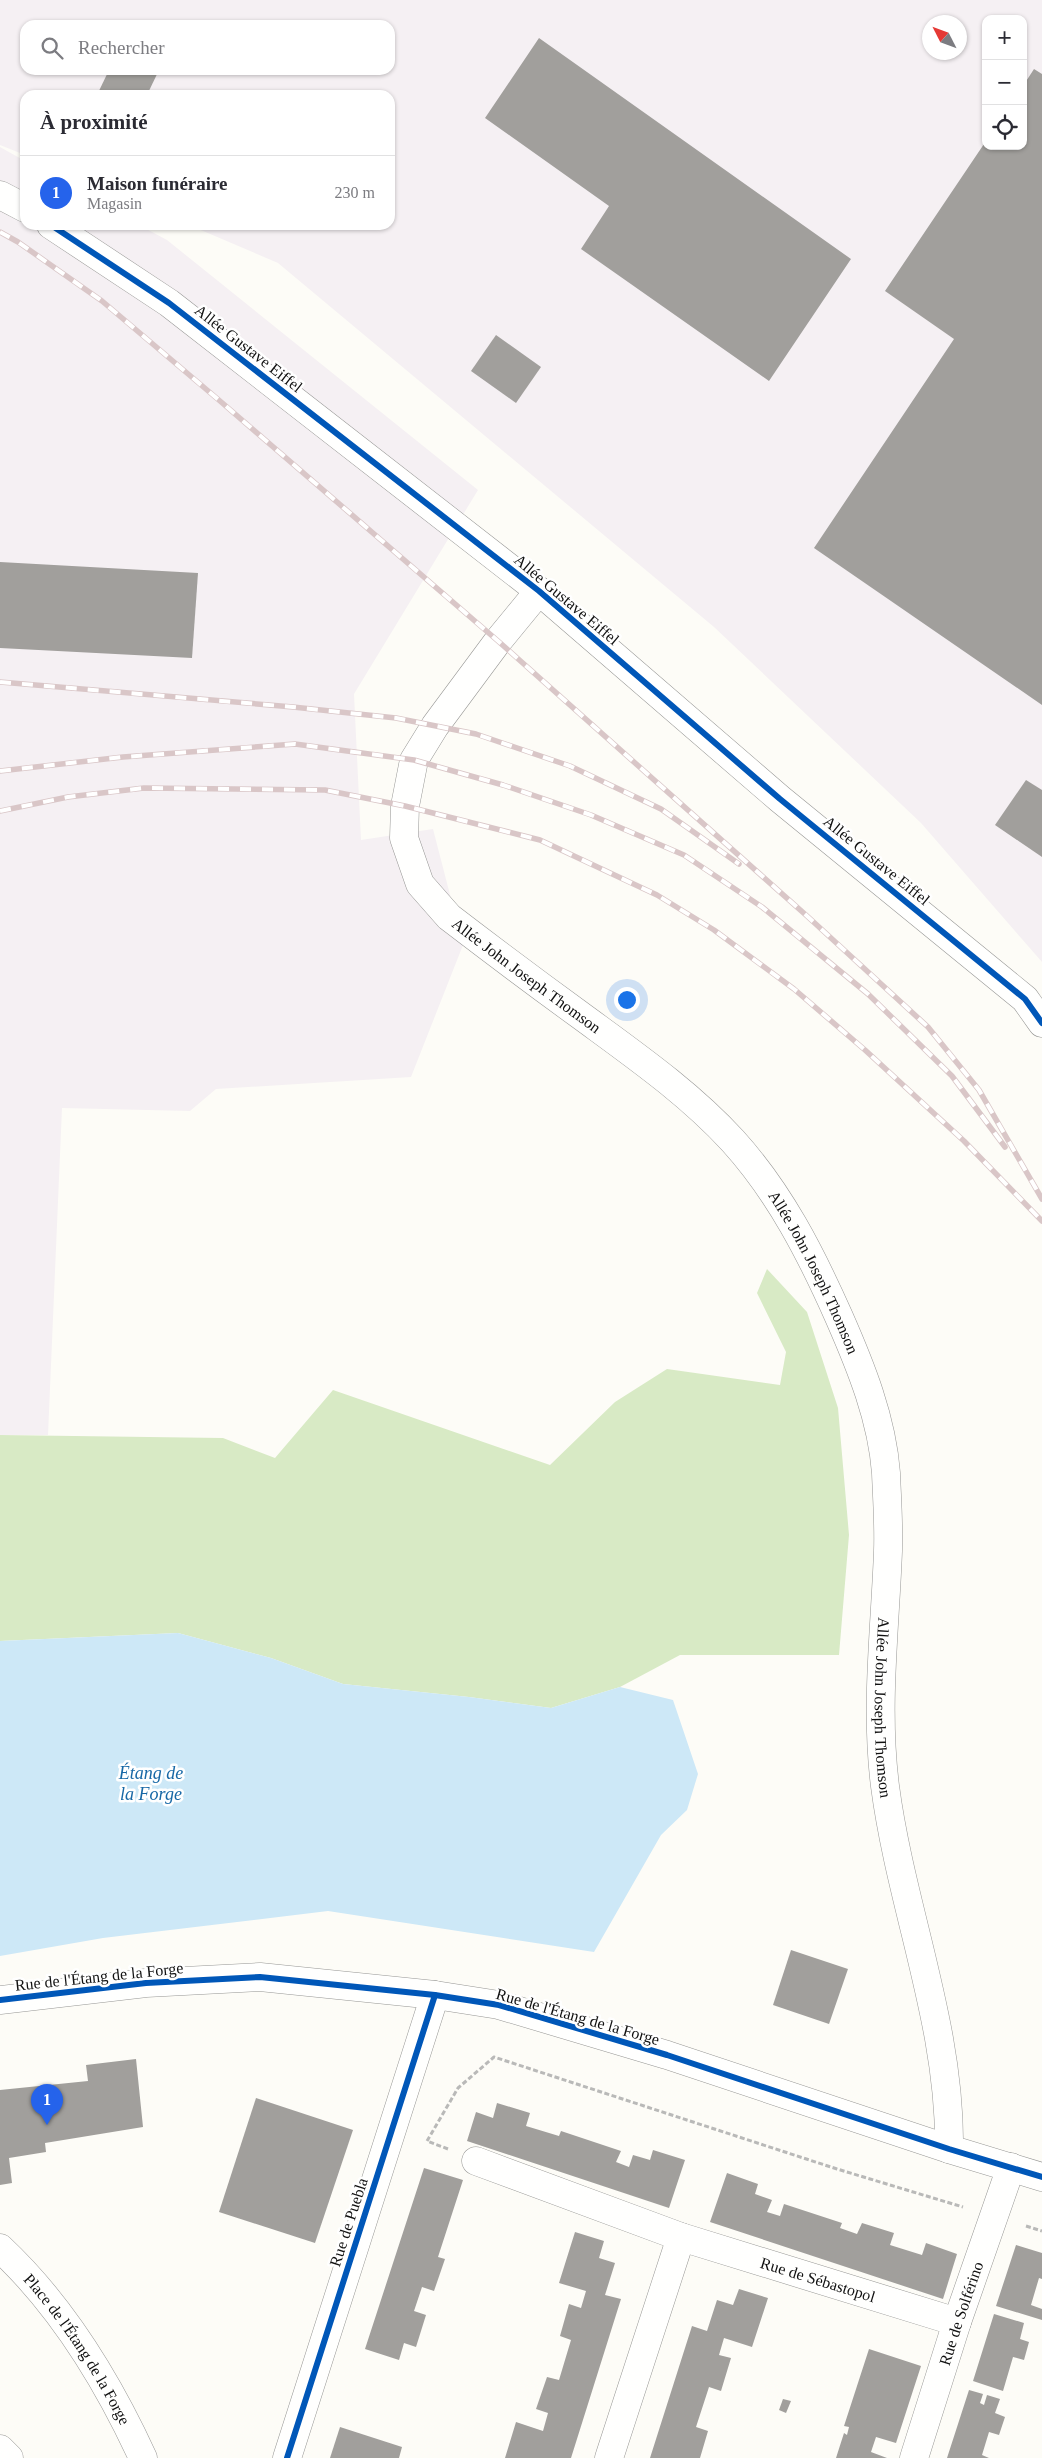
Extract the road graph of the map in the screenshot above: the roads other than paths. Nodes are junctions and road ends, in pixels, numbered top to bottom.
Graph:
1 (0, 195) edge
2 (20, 205) edge
3 (59, 230) edge
4 (539, 591) junction
5 (1042, 1023) edge
6 (435, 1995) junction
7 (0, 2000) edge
8 (949, 2149) junction
9 (476, 2161) dead end
10 (1010, 2168) junction
11 (1042, 2177) edge
12 (681, 2237) junction
13 (0, 2248) edge
14 (957, 2322) junction
15 (0, 2449) edge
16 (9, 2458) edge
17 (143, 2458) edge
18 (287, 2458) edge
19 (609, 2458) edge
20 (914, 2458) edge

1 - 2 street
3 - 4 street, Allée Gustave Eiffel
4 - 5 street, Allée Gustave Eiffel
4 - 8 street, Allée John Joseph Thomson
6 - 7 street, Rue de l'Étang de la Forge
6 - 8 street, Rue de l'Étang de la Forge
6 - 18 street, Rue de Puebla
8 - 10 street, Rue de l'Étang de la Forge
9 - 12 street, Rue de Sébastopol
10 - 11 street, Rue de l'Étang de la Forge
10 - 14 street, Rue de Solférino
12 - 14 street, Rue de Sébastopol
12 - 19 street
13 - 17 street, Place de l'Étang de la Forge
14 - 20 street, Rue de Solférino
15 - 16 street

